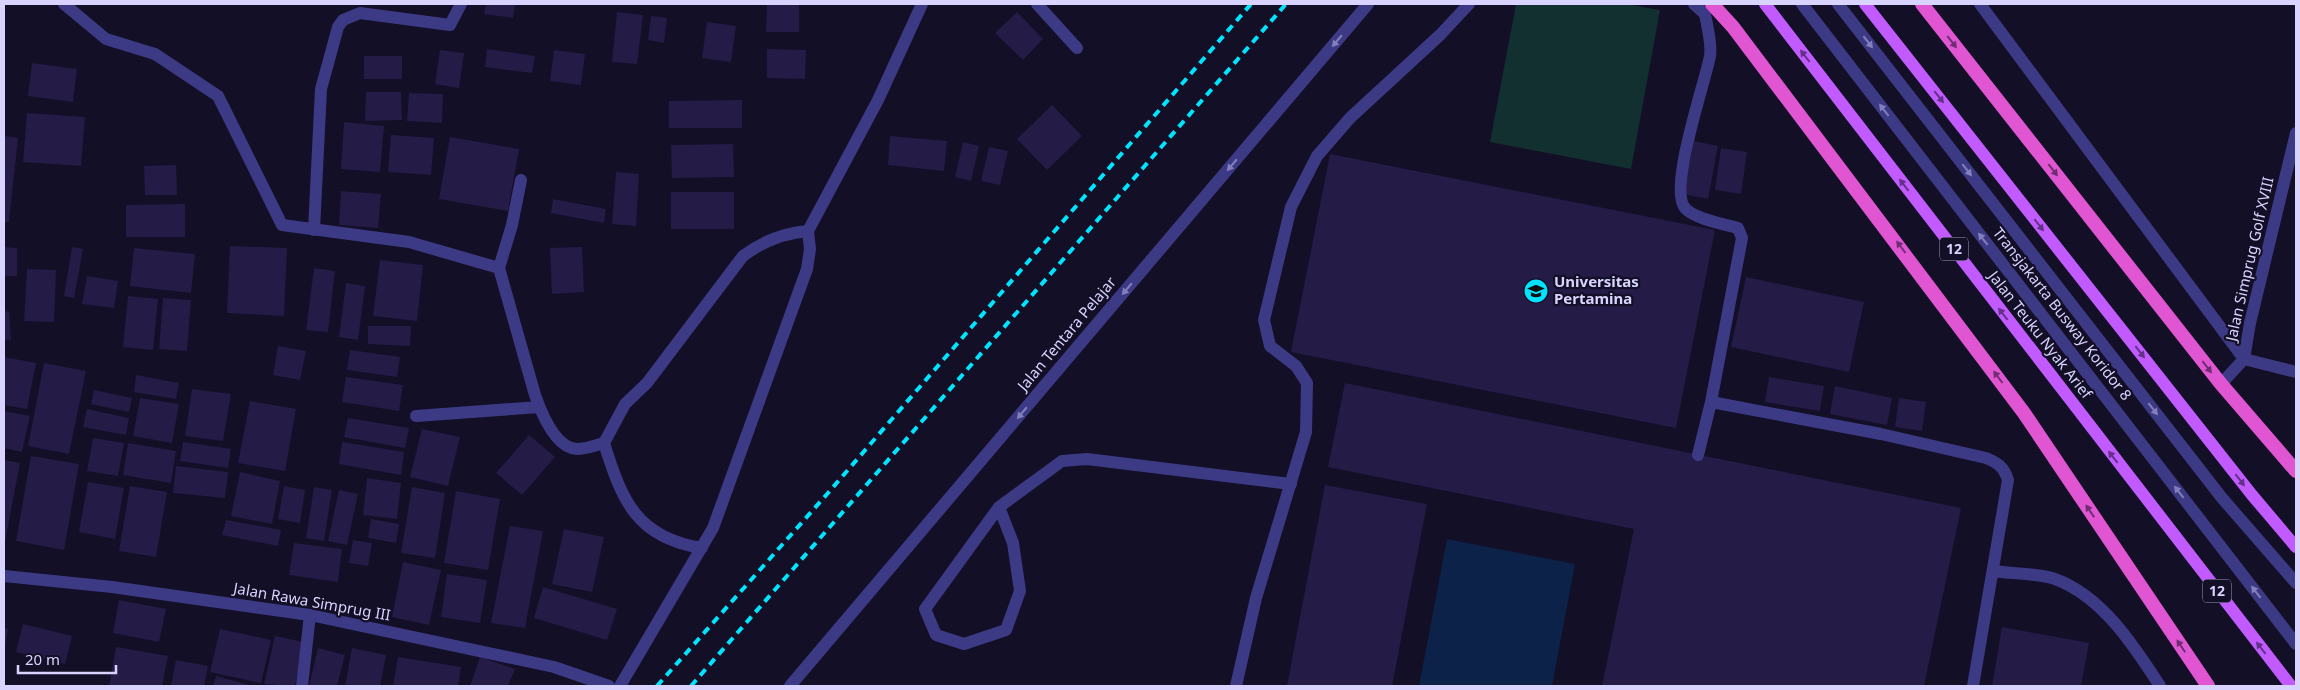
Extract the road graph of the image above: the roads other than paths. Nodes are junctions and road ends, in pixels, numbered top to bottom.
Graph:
1 (64, 4) edge
2 (461, 4) edge
3 (922, 4) edge
4 (1037, 4) edge
5 (1368, 4) edge
6 (1469, 4) edge
7 (1694, 4) edge
8 (1712, 4) edge
9 (1765, 4) edge
10 (1802, 4) edge
11 (1838, 4) edge
12 (1865, 4) edge
13 (1922, 4) edge
14 (1980, 4) edge
15 (1076, 48) dead end
16 (2296, 133) edge
17 (2294, 150) edge
18 (521, 180) dead end
19 (314, 230) junction
20 (808, 231) junction
21 (499, 268) junction
22 (2244, 359) junction
23 (2296, 372) edge
24 (2221, 384) junction
25 (1711, 402) junction
26 (539, 407) junction
27 (416, 416) dead end
28 (604, 443) junction
29 (1698, 455) dead end
30 (2296, 471) edge
31 (1291, 484) junction
32 (999, 507) junction
33 (2296, 547) edge
34 (702, 548) junction
35 (1994, 571) junction
36 (4, 576) edge
37 (2296, 583) edge
38 (310, 615) junction
39 (2296, 644) edge
40 (302, 686) edge
41 (609, 686) edge
42 (620, 686) edge
43 (790, 686) edge
44 (1236, 686) edge
45 (1973, 686) edge
46 (2160, 686) edge
47 (2208, 686) edge
48 (2291, 686) edge

1 - 19 street
2 - 19 street
3 - 20 street
4 - 15 street
5 -> 43 street, Jalan Tentara Pelajar
6 - 31 street
7 - 25 street
47 -> 8 highway
48 -> 9 main road, Jalan Teuku Nyak Arief / 12
39 -> 10 street, Transjakarta Busway Koridor 8
11 -> 37 street, Transjakarta Busway Koridor 8
12 -> 33 main road
13 -> 24 highway
14 - 22 street
16 - 17 street, Jalan Simprug Golf XVIII
17 - 22 street, Jalan Simprug Golf XVIII
18 - 21 street
19 - 21 street
20 - 28 street
20 - 34 street
21 - 26 street
22 - 23 street
22 - 24 street, Jalan Simprug Golf XVIII
24 - 30 highway
25 - 29 street
25 - 35 street
26 - 27 street
26 - 28 street
28 - 34 street
31 - 32 street
31 - 44 street
32 - 32 street
34 - 42 street
35 - 45 street
35 - 46 street
36 - 38 street, Jalan Rawa Simprug III
38 - 40 street
38 - 41 street, Jalan Rawa Simprug III

